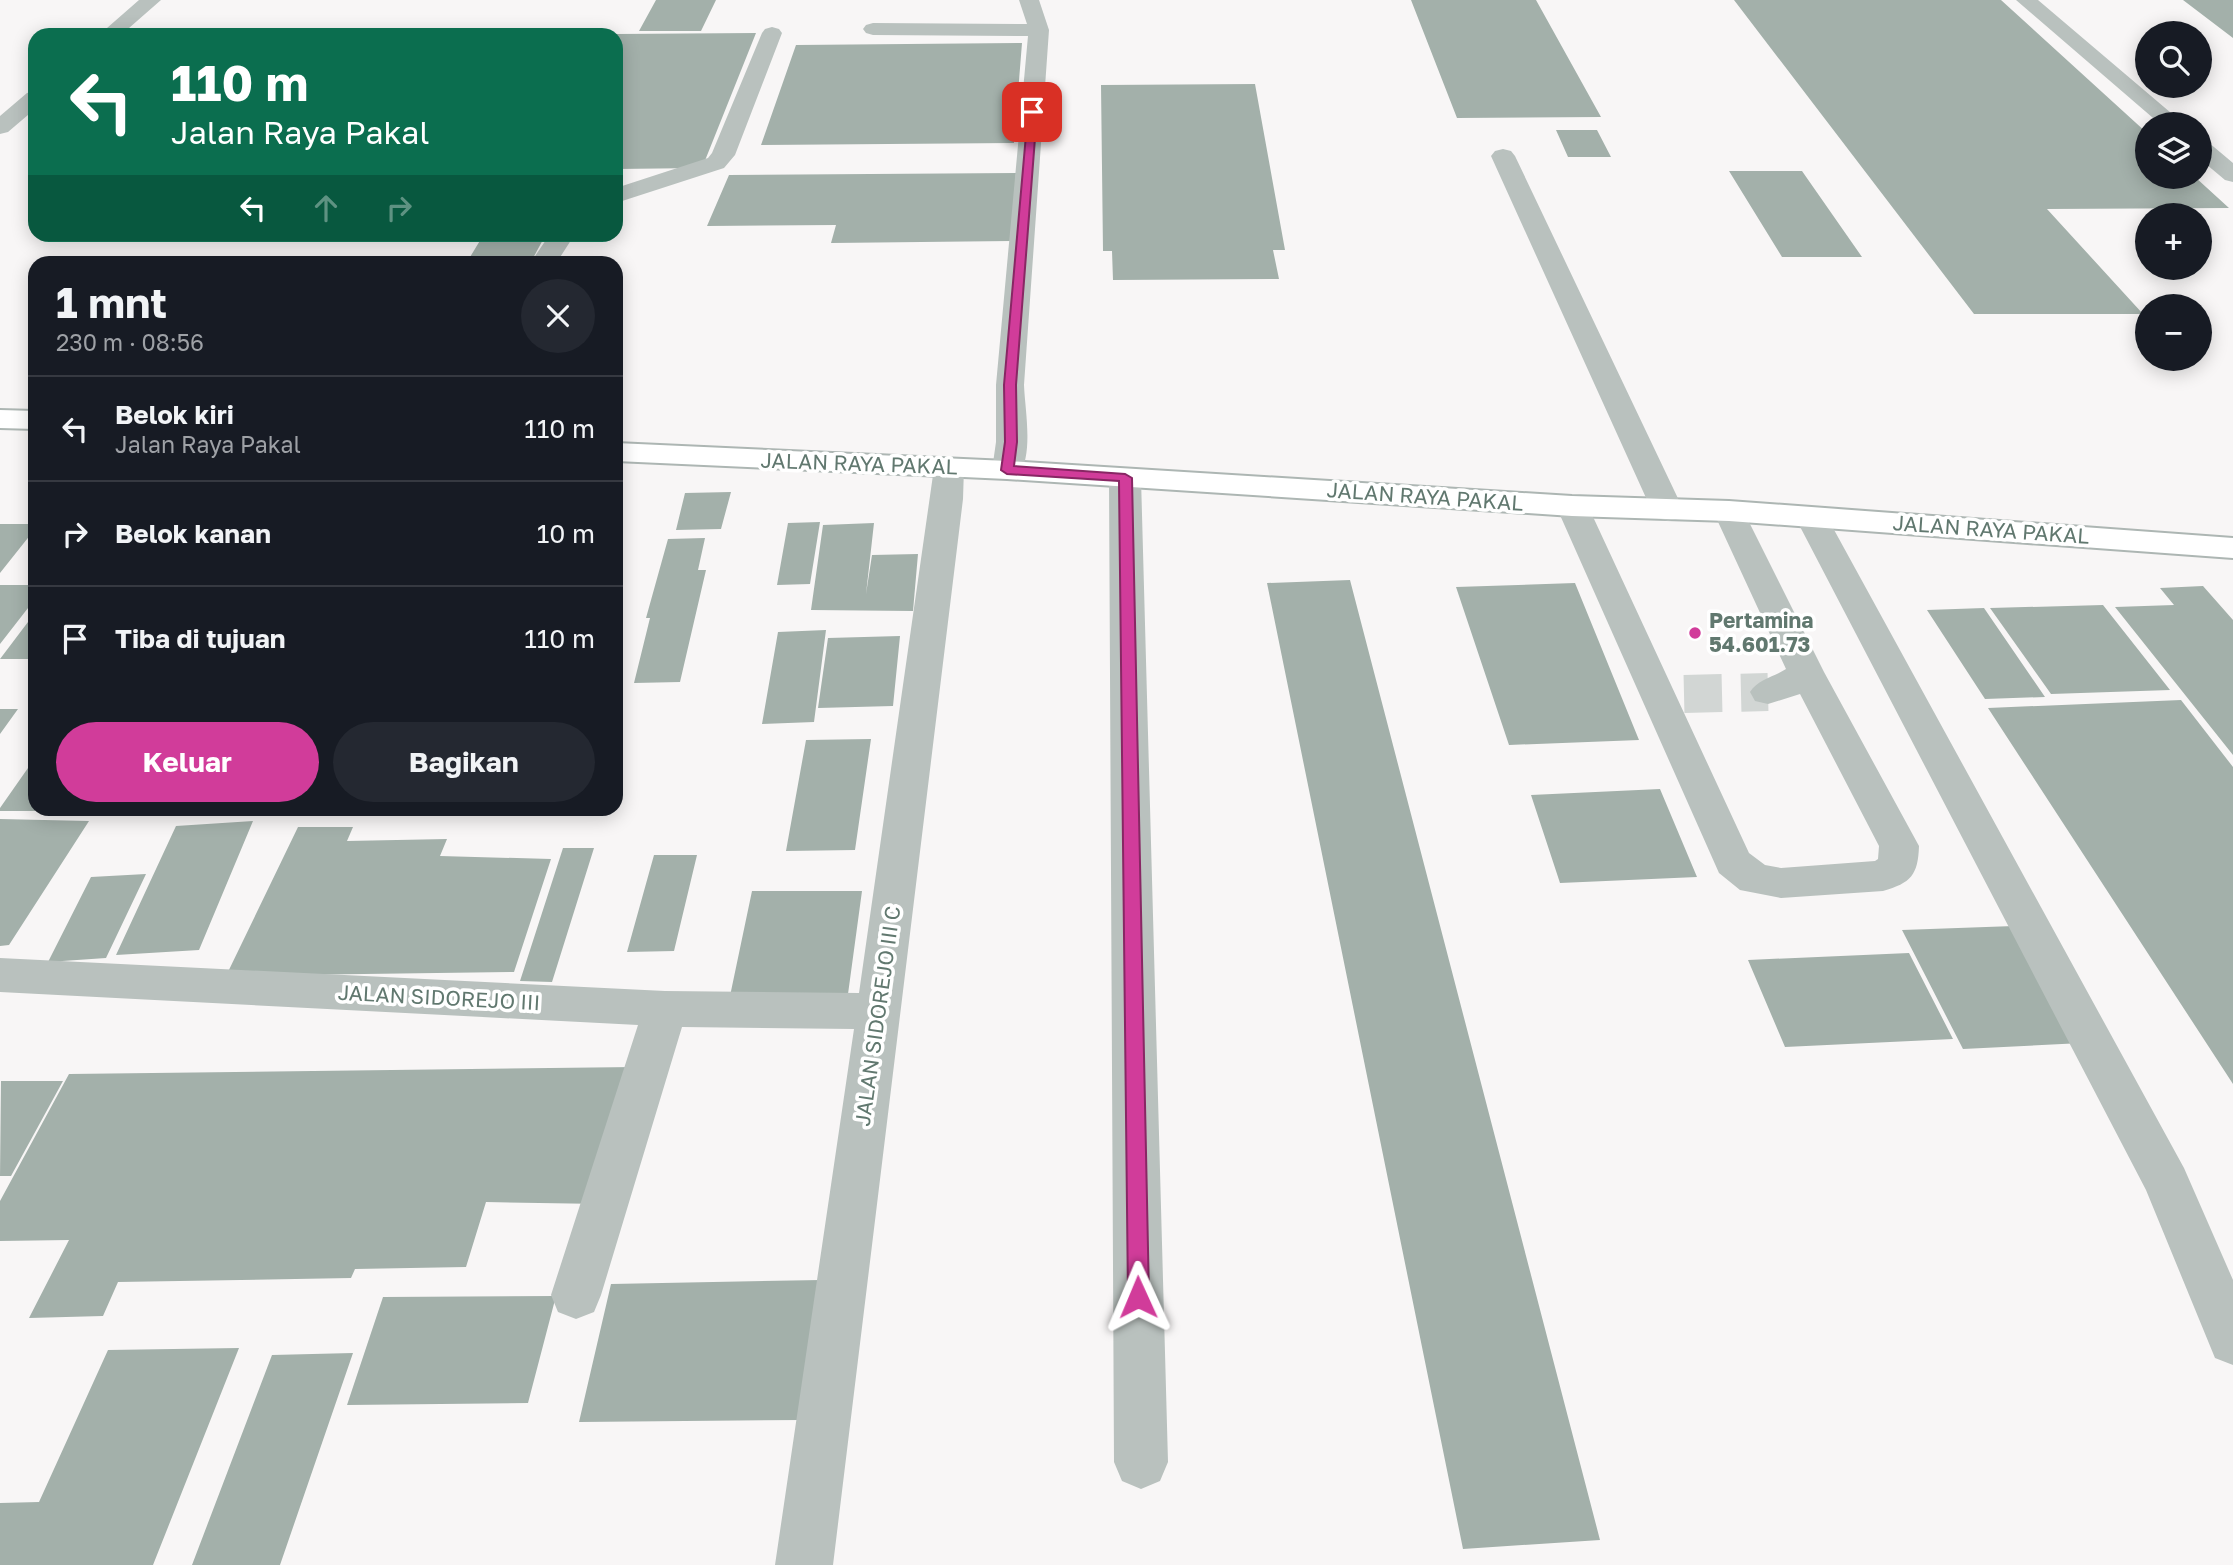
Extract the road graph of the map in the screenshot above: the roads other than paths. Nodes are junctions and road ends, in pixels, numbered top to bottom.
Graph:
1 (151, 0) edge
2 (1029, 0) edge
3 (2026, 0) edge
4 (117, 28) edge
5 (873, 29) dead end
6 (1039, 30) junction
7 (772, 33) dead end
8 (28, 104) edge
9 (2160, 112) edge
10 (0, 127) edge
11 (1503, 156) dead end
12 (2212, 157) edge
13 (2233, 175) edge
14 (623, 194) edge
15 (0, 419) edge
16 (28, 420) edge
17 (623, 452) edge
18 (1009, 456) junction
19 (949, 468) junction
20 (1125, 478) junction
21 (1572, 506) junction
22 (1668, 511) junction
23 (1729, 511) junction
24 (1811, 517) junction
25 (2233, 548) edge
26 (1647, 669) junction
27 (1806, 672) junction
28 (1768, 692) tunnel mouth
29 (1684, 694) tunnel mouth
30 (0, 975) edge
31 (665, 1009) junction
32 (878, 1011) junction
33 (576, 1295) dead end
34 (2233, 1340) edge
35 (1141, 1462) dead end
36 (804, 1565) edge

1 - 4 street
2 - 6 street
3 - 9 street
5 - 6 street
6 - 18 street
7 - 14 street
8 - 10 street
11 - 22 street
12 - 13 street
15 - 16 main road
17 - 19 main road, JALAN RAYA PAKAL
18 - 19 main road, JALAN RAYA PAKAL
18 - 20 main road, JALAN RAYA PAKAL
19 - 32 street, JALAN SIDOREJO III C
20 - 21 main road, JALAN RAYA PAKAL
20 - 35 street
21 - 22 main road, JALAN RAYA PAKAL
21 - 26 street
22 - 23 main road, JALAN RAYA PAKAL
23 - 24 main road, JALAN RAYA PAKAL
23 - 27 street
24 - 25 main road, JALAN RAYA PAKAL
24 - 34 street
26 - 27 street
26 - 29 street
27 - 28 street
30 - 31 street, JALAN SIDOREJO III
31 - 32 street, JALAN SIDOREJO III
31 - 33 street
32 - 36 street, JALAN SIDOREJO III C

